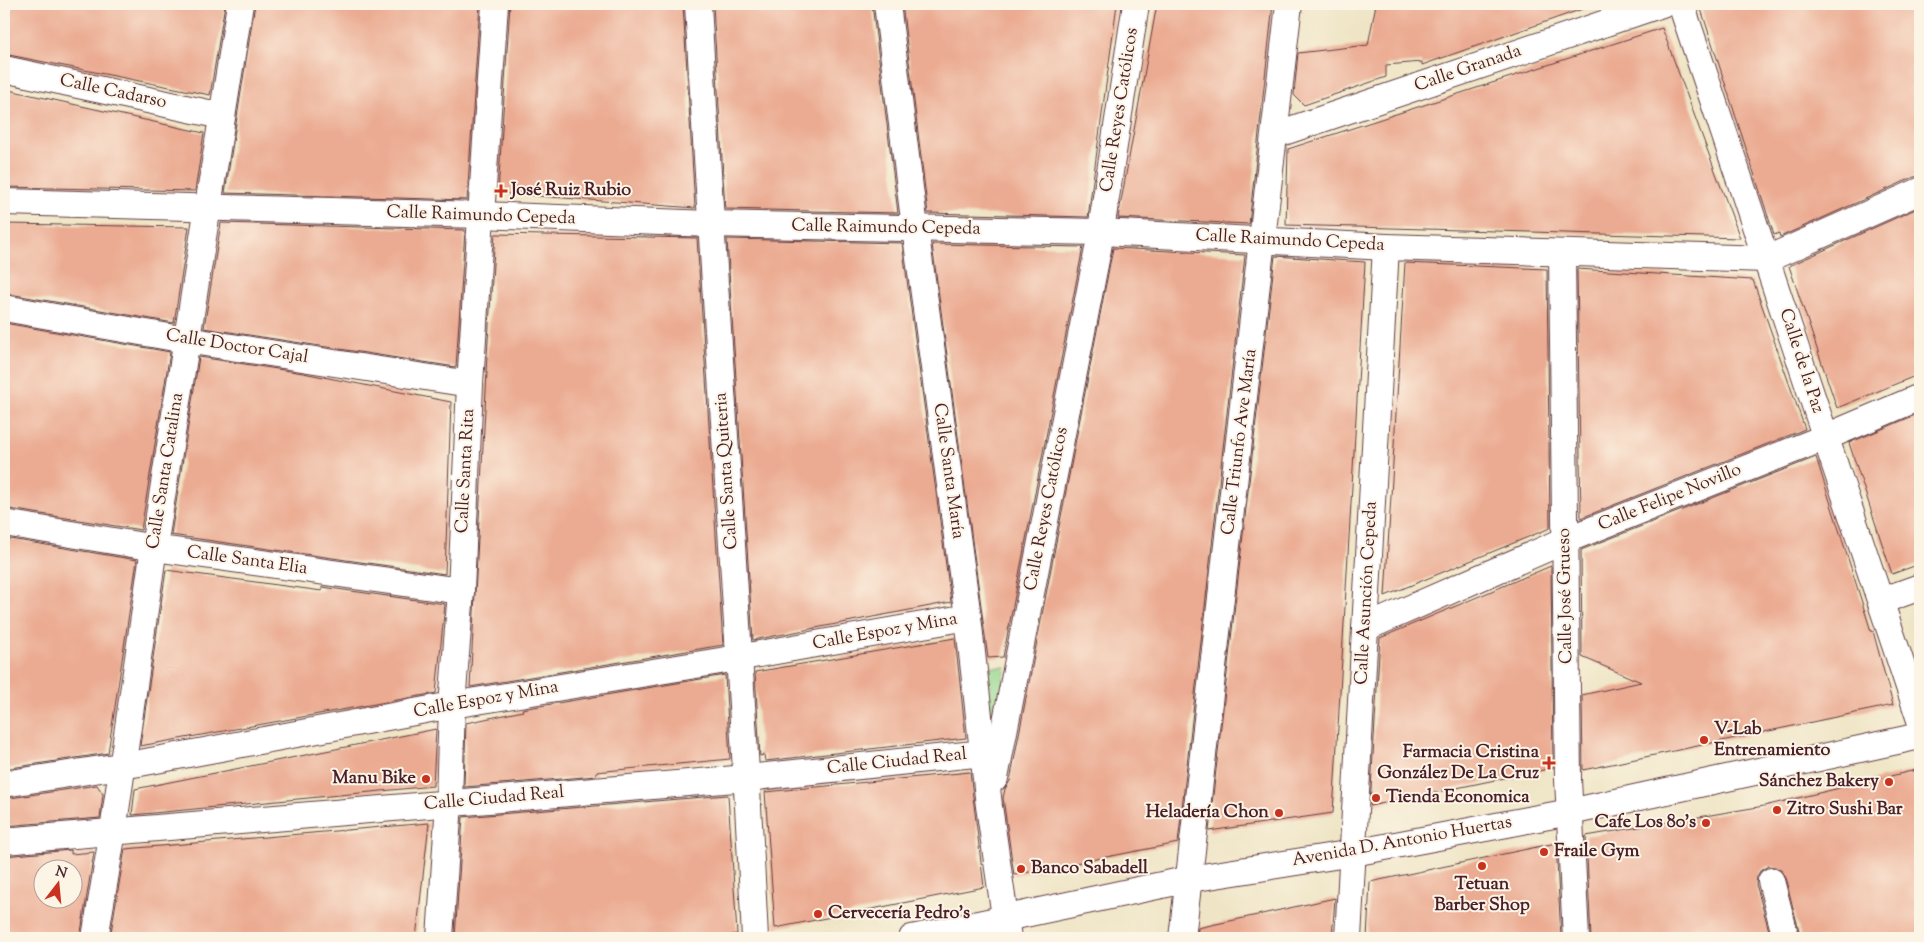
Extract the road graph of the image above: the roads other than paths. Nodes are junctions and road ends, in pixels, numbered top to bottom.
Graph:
1 (240, 4) edge
2 (495, 4) edge
3 (698, 4) edge
4 (886, 4) edge
5 (1136, 4) edge
6 (1289, 4) edge
7 (1662, 4) edge
8 (1681, 4) edge
9 (4, 69) edge
10 (222, 116) junction
11 (1275, 135) junction
12 (1920, 191) edge
13 (4, 202) edge
14 (207, 208) junction
15 (481, 215) junction
16 (710, 224) junction
17 (915, 228) junction
18 (1101, 232) junction
19 (1264, 239) junction
20 (1386, 247) junction
21 (1562, 253) junction
22 (1767, 259) junction
23 (4, 308) edge
24 (186, 340) junction
25 (470, 384) junction
26 (1920, 397) edge
27 (1826, 437) junction
28 (4, 523) edge
29 (1566, 540) junction
30 (154, 548) junction
31 (1920, 587) edge
32 (461, 591) junction
33 (1881, 601) junction
34 (968, 617) junction
35 (1366, 628) junction
36 (739, 658) junction
37 (452, 705) junction
38 (1920, 720) edge
39 (1920, 736) edge
40 (984, 753) junction
41 (121, 765) junction
42 (747, 778) junction
43 (4, 784) edge
44 (449, 802) junction
45 (989, 806) junction
46 (1570, 812) junction
47 (113, 831) junction
48 (4, 841) edge
49 (1353, 852) junction
50 (1190, 879) junction
51 (1771, 881) dead end
52 (1007, 928) edge
53 (95, 938) edge
54 (440, 938) edge
55 (755, 938) edge
56 (912, 938) edge
57 (1182, 938) edge
58 (1348, 938) edge
59 (1576, 938) edge
60 (1786, 938) edge

1 - 10 street, Calle Santa Catalina
2 - 15 street, Calle Santa Rita
3 - 16 street, Calle Santa Quiteria
4 - 17 street, Calle Santa María
5 - 18 street, Calle Reyes Católicos
6 - 11 street, Calle Triunfo Ave María
7 - 11 street, Calle Granada
8 - 22 street, Calle de la Paz
9 - 10 street, Calle Cadarso
10 - 14 street, Calle Santa Catalina
11 - 19 street, Calle Triunfo Ave María
12 - 22 street
13 - 14 street, Calle Raimundo Cepeda
14 - 15 street, Calle Raimundo Cepeda
14 - 24 street, Calle Santa Catalina
15 - 16 street, Calle Raimundo Cepeda
15 - 25 street, Calle Santa Rita
16 - 17 street, Calle Raimundo Cepeda
16 - 36 street, Calle Santa Quiteria
17 - 18 street, Calle Raimundo Cepeda
17 - 34 street, Calle Santa María
18 - 19 street, Calle Raimundo Cepeda
18 - 45 street, Calle Reyes Católicos
19 - 20 street, Calle Raimundo Cepeda
19 - 50 street, Calle Triunfo Ave María
20 - 21 street, Calle Raimundo Cepeda
20 - 35 street, Calle Asunción Cepeda
21 - 22 street, Calle Raimundo Cepeda
21 - 29 street, Calle José Grueso
22 - 27 street, Calle de la Paz
23 - 24 street, Calle Doctor Cajal
24 - 25 street, Calle Doctor Cajal
24 - 30 street, Calle Santa Catalina
25 - 32 street, Calle Santa Rita
26 - 27 street, Calle Felipe Novillo
27 - 29 street, Calle Felipe Novillo
27 - 33 street, Calle de la Paz
28 - 30 street, Calle Santa Elia
29 - 35 street, Calle Felipe Novillo
29 - 46 street, Calle José Grueso
30 - 32 street, Calle Santa Elia
30 - 41 street, Calle Santa Catalina
31 - 33 street
32 - 37 street, Calle Santa Rita
33 - 38 street, Calle de la Paz
34 - 36 street, Calle Espoz y Mina
34 - 40 street, Calle Santa María
35 - 49 street, Calle Asunción Cepeda
36 - 37 street, Calle Espoz y Mina
36 - 42 street, Calle Santa Quiteria
37 - 41 street, Calle Espoz y Mina
37 - 44 street, Calle Santa Rita
39 - 46 street, Avenida D. Antonio Huertas
40 - 42 street, Calle Ciudad Real
40 - 45 street, Calle Santa María
41 - 43 street, Calle Espoz y Mina
41 - 47 street, Calle Santa Catalina
42 - 44 street, Calle Ciudad Real
42 - 55 street, Calle Santa Quiteria
44 - 47 street, Calle Ciudad Real
44 - 54 street, Calle Santa Rita
45 - 52 street, Calle Santa María
46 - 49 street, Avenida D. Antonio Huertas
46 - 59 street, Calle José Grueso
47 - 48 street, Calle Ciudad Real
47 - 53 street, Calle Santa Catalina
49 - 50 street, Avenida D. Antonio Huertas
49 - 58 street, Calle Asunción Cepeda
50 - 52 street, Avenida D. Antonio Huertas
50 - 57 street, Calle Triunfo Ave María
51 - 60 street
52 - 56 street, Avenida D. Antonio Huertas

